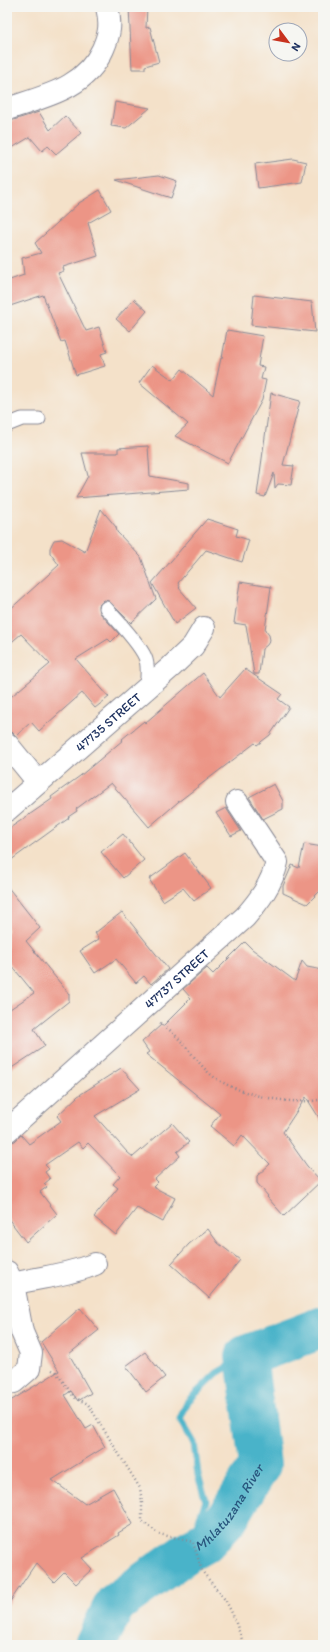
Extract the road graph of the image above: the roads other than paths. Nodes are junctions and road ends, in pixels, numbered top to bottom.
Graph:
1 (107, 7) edge
2 (7, 109) edge
3 (39, 419) dead end
4 (7, 425) edge
5 (106, 608) dead end
6 (204, 628) dead end
7 (146, 688) junction
8 (7, 744) edge
9 (38, 782) junction
10 (237, 802) dead end
11 (7, 810) edge
12 (7, 1132) edge
13 (95, 1264) dead end
14 (10, 1278) edge
15 (7, 1383) edge

1 - 2 street
3 - 4 lane
5 - 7 lane
6 - 7 street, 47735 STREET
7 - 9 street, 47735 STREET
8 - 9 street
9 - 11 street, 47735 STREET
10 - 12 street, 47737 STREET
13 - 14 street
14 - 15 street

